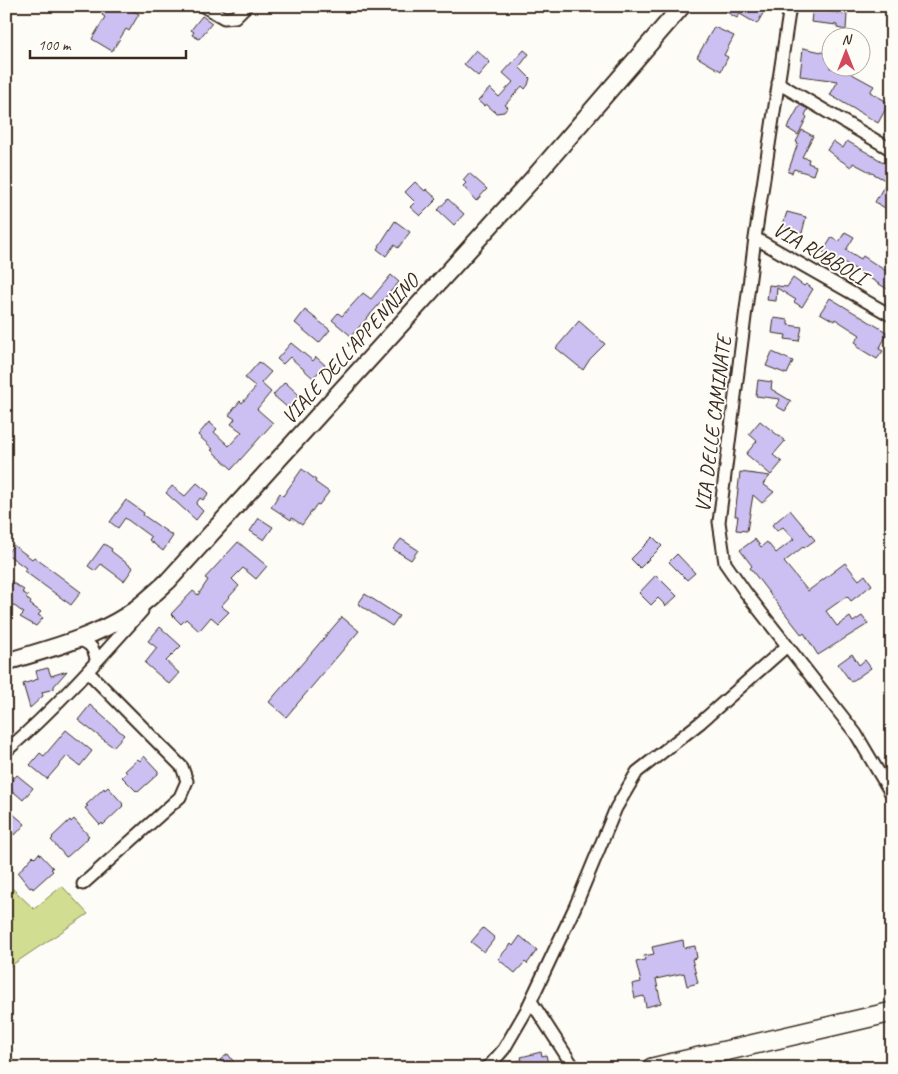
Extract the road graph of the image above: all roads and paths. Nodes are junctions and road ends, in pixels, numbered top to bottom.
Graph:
1 (203, 6) edge
2 (246, 6) edge
3 (790, 6) edge
4 (679, 8) edge
5 (778, 83) junction
6 (892, 150) edge
7 (755, 238) junction
8 (892, 316) edge
9 (116, 630) junction
10 (76, 640) junction
11 (787, 646) junction
12 (6, 662) edge
13 (92, 666) junction
14 (6, 751) edge
15 (892, 795) edge
16 (83, 884) dead end
17 (531, 1001) junction
18 (892, 1012) edge
19 (572, 1066) dead end
20 (485, 1068) edge
21 (652, 1068) edge

1 - 2 street
3 - 5 street, VIA DELLE CAMINATE
4 - 9 main road, VIALE DELL'APPENNINO
5 - 6 street
5 - 7 street, VIA DELLE CAMINATE
7 - 8 street, VIA RUBBOLI
7 - 11 street, VIA DELLE CAMINATE
9 - 10 main road, VIALE DELL'APPENNINO
9 - 13 street
10 - 12 main road, VIALE DELL'APPENNINO
10 - 13 street
11 - 15 street, VIA DELLE CAMINATE
11 - 17 street
13 - 14 street
13 - 16 street
17 - 19 street
17 - 20 street
18 - 21 main road

